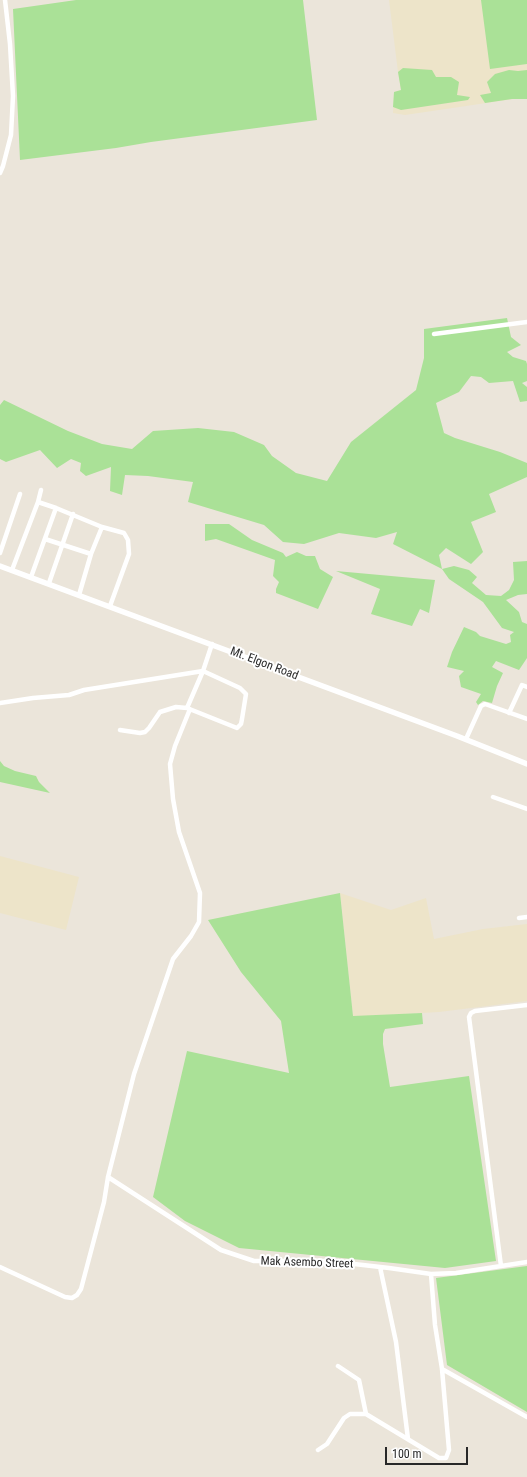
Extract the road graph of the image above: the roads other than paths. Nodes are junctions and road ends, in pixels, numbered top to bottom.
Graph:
1 (5, 0) edge
2 (2, 166) edge
3 (0, 173) edge
4 (527, 322) edge
5 (434, 334) dead end
6 (41, 490) dead end
7 (20, 494) dead end
8 (38, 502) junction
9 (56, 508) junction
10 (73, 514) junction
11 (102, 527) junction
12 (45, 539) junction
13 (62, 545) junction
14 (0, 553) edge
15 (91, 554) junction
16 (0, 566) edge
17 (12, 570) junction
18 (31, 577) junction
19 (49, 583) junction
20 (79, 595) junction
21 (110, 606) junction
22 (212, 644) junction
23 (203, 671) junction
24 (527, 687) edge
25 (0, 703) edge
26 (188, 708) junction
27 (509, 713) junction
28 (527, 719) edge
29 (120, 730) dead end
30 (466, 740) junction
31 (527, 764) edge
32 (493, 797) dead end
33 (527, 809) edge
34 (527, 917) edge
35 (519, 918) dead end
36 (527, 1004) edge
37 (108, 1177) junction
38 (527, 1262) edge
39 (501, 1266) junction
40 (0, 1267) edge
41 (380, 1267) junction
42 (431, 1274) junction
43 (338, 1366) dead end
44 (442, 1369) junction
45 (366, 1414) junction
46 (527, 1417) edge
47 (408, 1439) junction
48 (318, 1450) dead end

1 - 2 street
2 - 3 street
4 - 5 street
6 - 8 street
7 - 14 street
8 - 9 street
8 - 17 street
9 - 10 street
9 - 12 street
10 - 11 street
10 - 13 street
11 - 15 street
11 - 21 street
12 - 13 street
12 - 18 street
13 - 15 street
13 - 19 street
15 - 20 street
16 - 17 street, Mt. Elgon Road
17 - 18 street, Mt. Elgon Road
18 - 19 street, Mt. Elgon Road
19 - 20 street, Mt. Elgon Road
20 - 21 street, Mt. Elgon Road
21 - 22 street, Mt. Elgon Road
22 - 23 street
22 - 30 street, Mt. Elgon Road
23 - 25 street
23 - 26 street
23 - 26 street
24 - 27 street
26 - 29 street
26 - 37 street
27 - 28 street
27 - 30 street
30 - 31 street, Mt. Elgon Road
32 - 33 street
34 - 35 street
36 - 39 street
37 - 40 street
37 - 41 street, Mak Asembo Street
38 - 39 street, Mak Asembo Street
39 - 42 street, Mak Asembo Street
41 - 42 street, Mak Asembo Street
41 - 47 street
42 - 44 street
43 - 45 street
44 - 46 street
44 - 47 street
45 - 47 street
45 - 48 street

